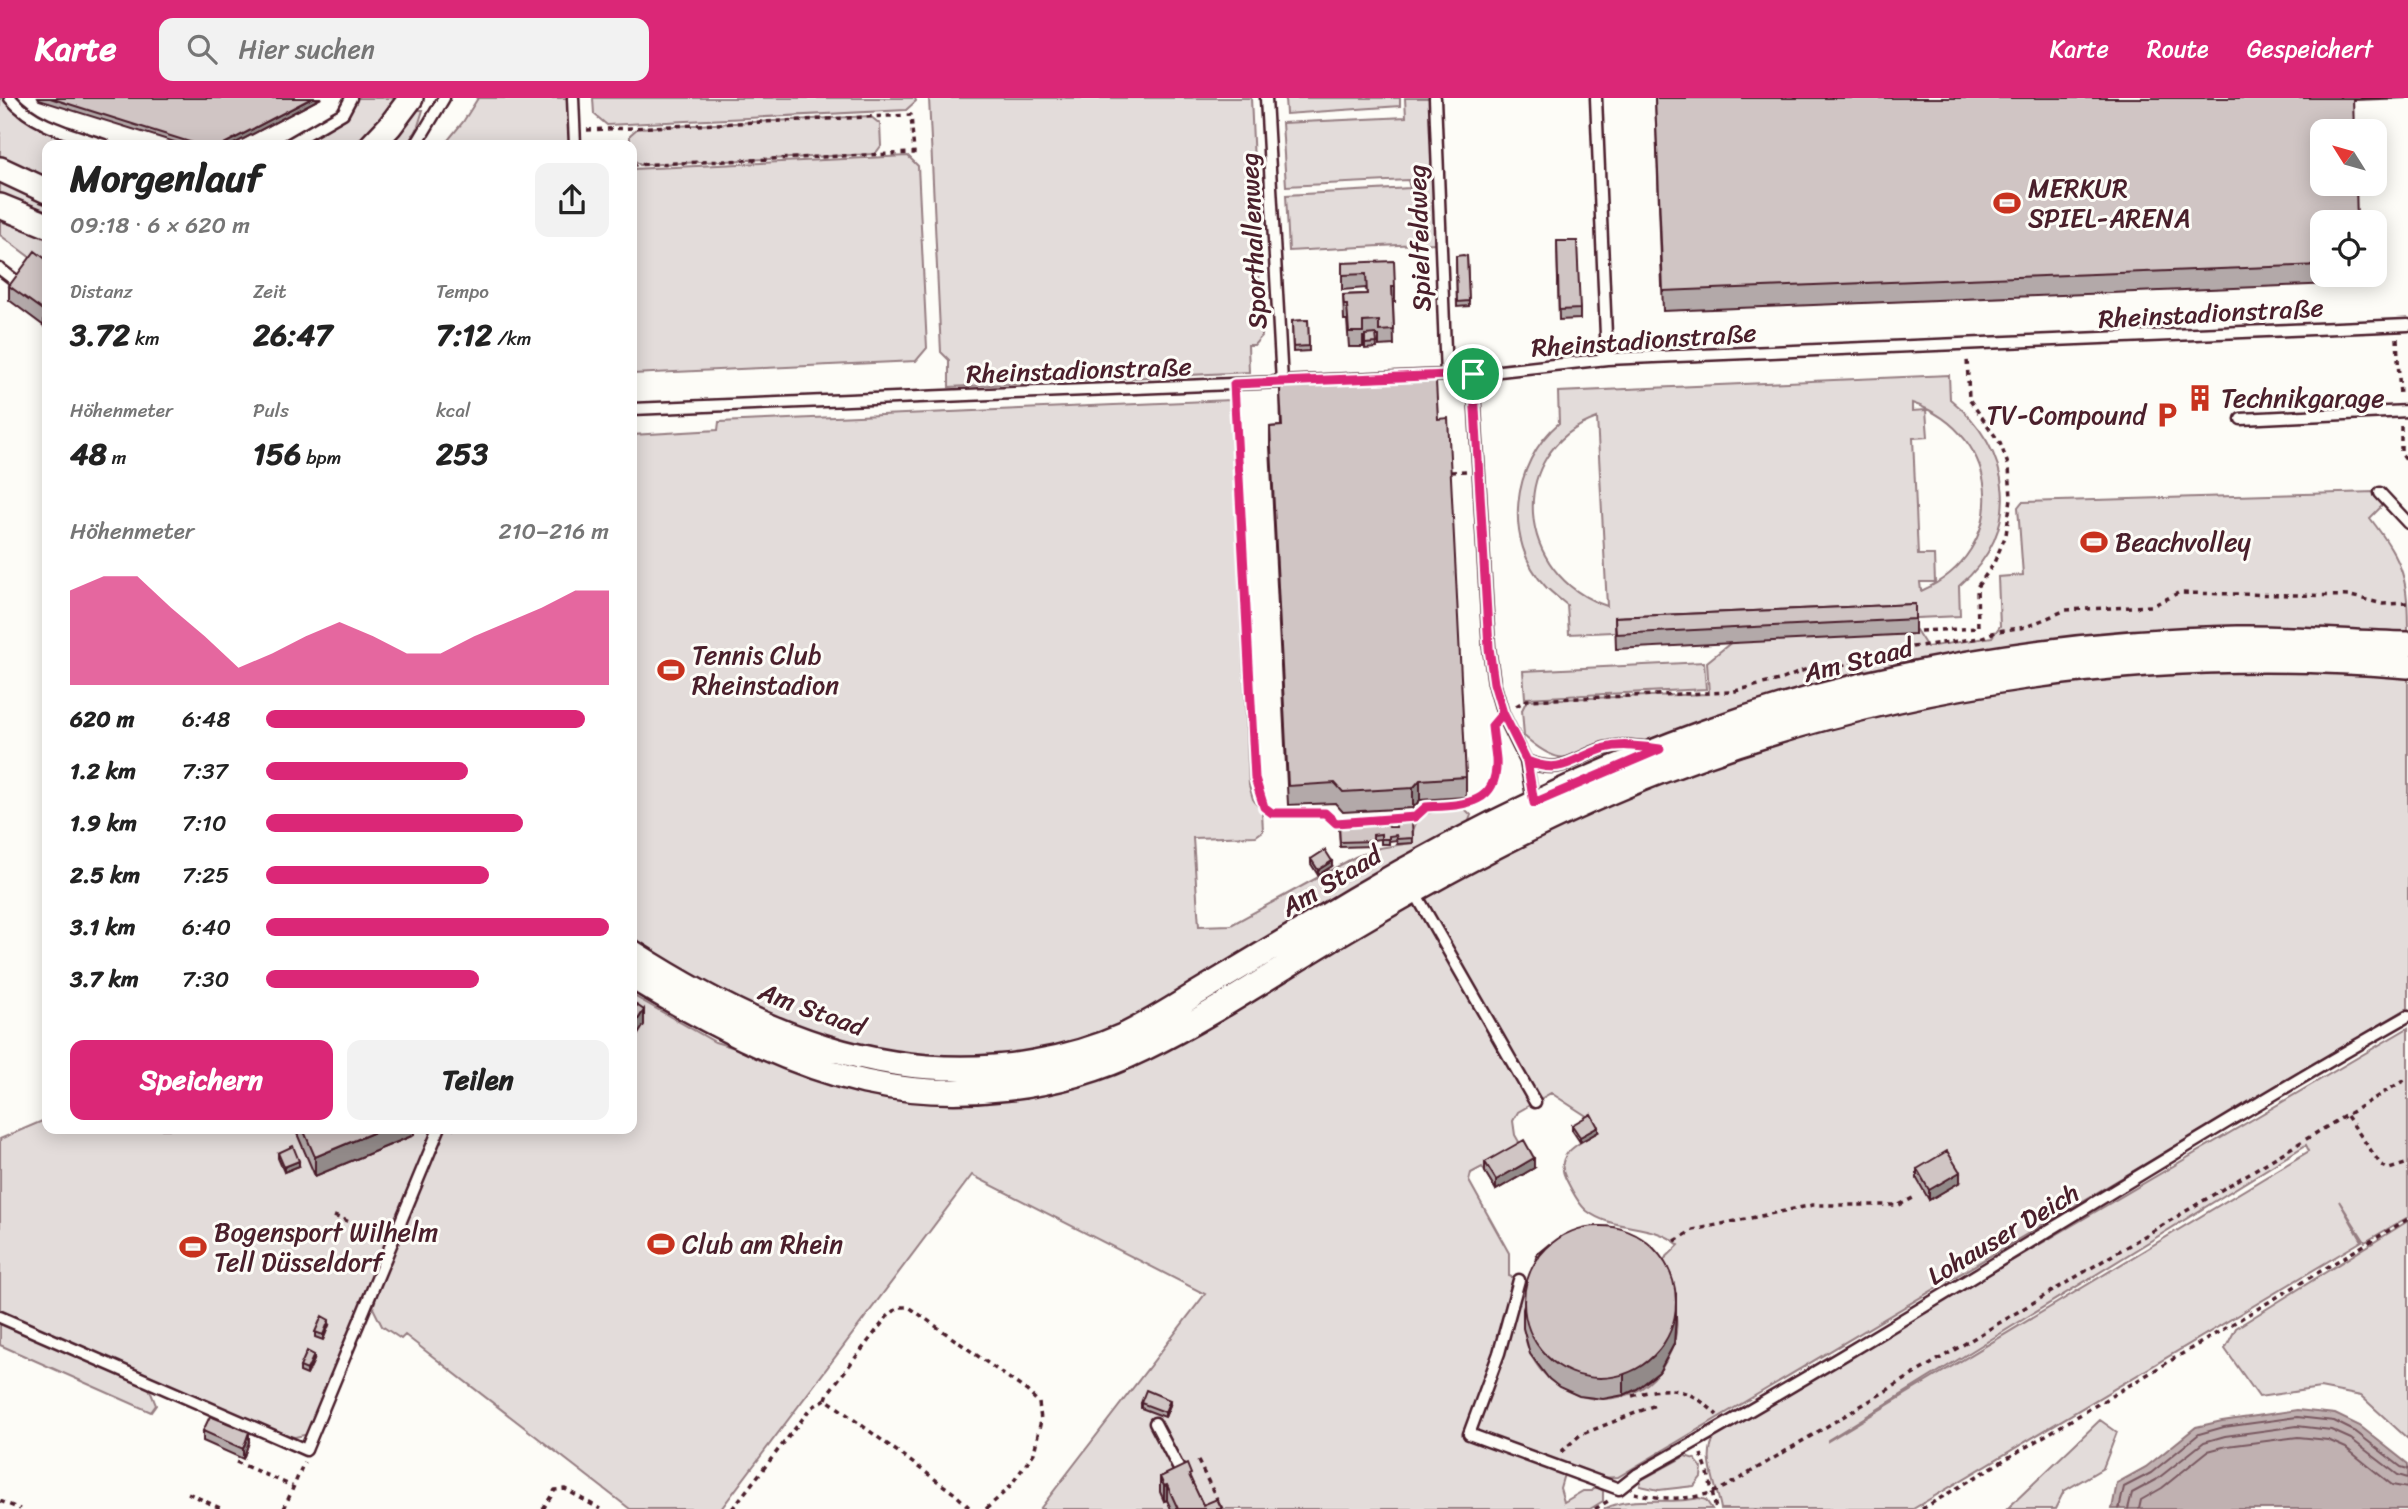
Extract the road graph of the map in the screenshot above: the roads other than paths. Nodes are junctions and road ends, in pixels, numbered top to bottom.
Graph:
1 (10, 98) edge
2 (351, 98) edge
3 (411, 98) edge
4 (444, 98) edge
5 (573, 98) edge
6 (1266, 98) edge
7 (1435, 98) edge
8 (1596, 98) edge
9 (88, 140) edge
10 (297, 140) edge
11 (377, 140) edge
12 (419, 140) edge
13 (575, 140) edge
14 (0, 169) edge
15 (42, 189) edge
16 (0, 206) edge
17 (42, 223) edge
18 (0, 269) edge
19 (37, 297) edge
20 (2408, 325) edge
21 (1606, 359) junction
22 (1473, 374) junction
23 (1446, 375) junction
24 (1282, 382) junction
25 (637, 409) edge
26 (2408, 411) edge
27 (2242, 419) dead end
28 (2380, 493) dead end
29 (2408, 523) edge
30 (2408, 644) edge
31 (2408, 666) edge
32 (1660, 749) junction
33 (1527, 761) junction
34 (1534, 803) junction
35 (1414, 890) junction
36 (637, 955) edge
37 (637, 980) edge
38 (2408, 1016) edge
39 (1535, 1102) dead end
40 (437, 1134) edge
41 (1519, 1280) dead end
42 (0, 1317) edge
43 (1155, 1423) dead end
44 (1180, 1471) edge

1 - 9 lane
2 - 10 lane
3 - 11 street
4 - 12 lane
5 - 13 lane
6 - 24 lane, Sporthallenweg
7 - 23 lane, Spielfeldweg
8 - 21 lane
14 - 15 street
16 - 17 street
18 - 19 lane
20 - 21 lane, Rheinstadionstraße
21 - 22 lane, Rheinstadionstraße
22 - 23 lane, Rheinstadionstraße
22 - 33 lane
23 - 24 lane, Rheinstadionstraße
24 - 25 lane, Rheinstadionstraße
26 - 27 lane
28 - 29 lane
30 - 32 street, Am Staad
31 - 35 street, Am Staad
32 - 33 lane
32 - 34 street, Am Staad
33 - 34 lane
34 - 36 street, Am Staad
35 - 37 street, Am Staad
35 - 39 lane
38 - 41 lane, Lohauser Deich
40 - 42 lane
43 - 44 lane

